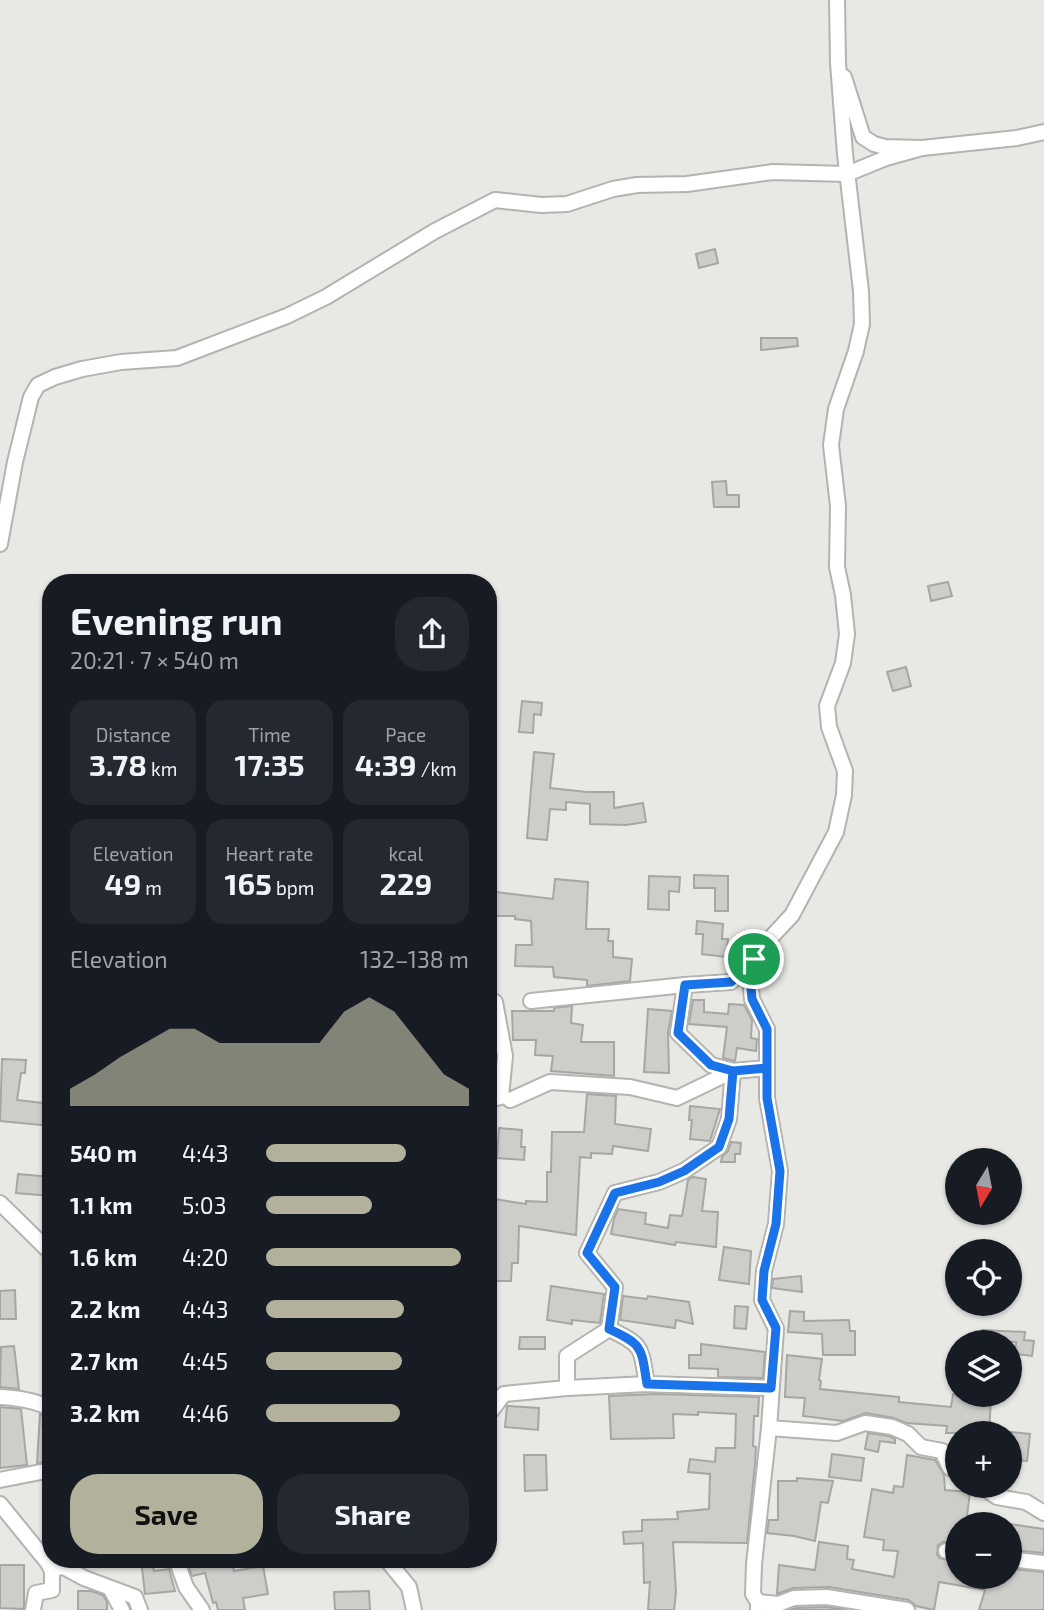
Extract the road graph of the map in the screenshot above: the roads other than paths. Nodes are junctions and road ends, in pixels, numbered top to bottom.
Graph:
1 (837, 0) edge
2 (838, 63) junction
3 (1044, 132) edge
4 (922, 148) junction
5 (847, 174) junction
6 (0, 544) edge
7 (754, 959) junction
8 (685, 985) junction
9 (531, 1001) dead end
10 (497, 1013) edge
11 (767, 1068) junction
12 (733, 1071) junction
13 (497, 1098) edge
14 (510, 1100) dead end
15 (0, 1203) edge
16 (42, 1244) edge
17 (609, 1329) junction
18 (647, 1384) junction
19 (567, 1388) junction
20 (771, 1388) junction
21 (0, 1397) edge
22 (497, 1403) edge
23 (42, 1404) edge
24 (769, 1428) junction
25 (945, 1457) edge
26 (42, 1472) edge
27 (0, 1480) edge
28 (1003, 1498) edge
29 (0, 1504) edge
30 (1044, 1513) edge
31 (42, 1558) edge
32 (1022, 1560) edge
33 (1044, 1563) edge
34 (50, 1568) edge
35 (58, 1568) edge
36 (66, 1568) edge
37 (179, 1568) edge
38 (397, 1568) edge
39 (52, 1571) junction
40 (110, 1588) junction
41 (758, 1606) edge
42 (33, 1610) edge
43 (122, 1610) edge
44 (140, 1610) edge
45 (202, 1610) edge
46 (414, 1610) edge
47 (907, 1610) edge

1 - 2 street
2 - 4 street
2 - 5 street
3 - 4 street
4 - 5 street
5 - 6 street
5 - 7 street
7 - 8 street
7 - 11 street
8 - 9 street
8 - 12 street
10 - 13 street
11 - 12 street
11 - 20 street
12 - 14 street
12 - 17 street
15 - 16 street
17 - 18 street
17 - 19 street
18 - 19 street
18 - 20 street
19 - 22 street
20 - 24 street
21 - 23 street
24 - 25 street
24 - 41 street
26 - 27 street
28 - 30 street
29 - 31 street
32 - 33 street
34 - 39 street
35 - 39 street
36 - 40 street
37 - 45 street
38 - 46 street
39 - 42 street
40 - 43 street
40 - 44 street
41 - 47 street

